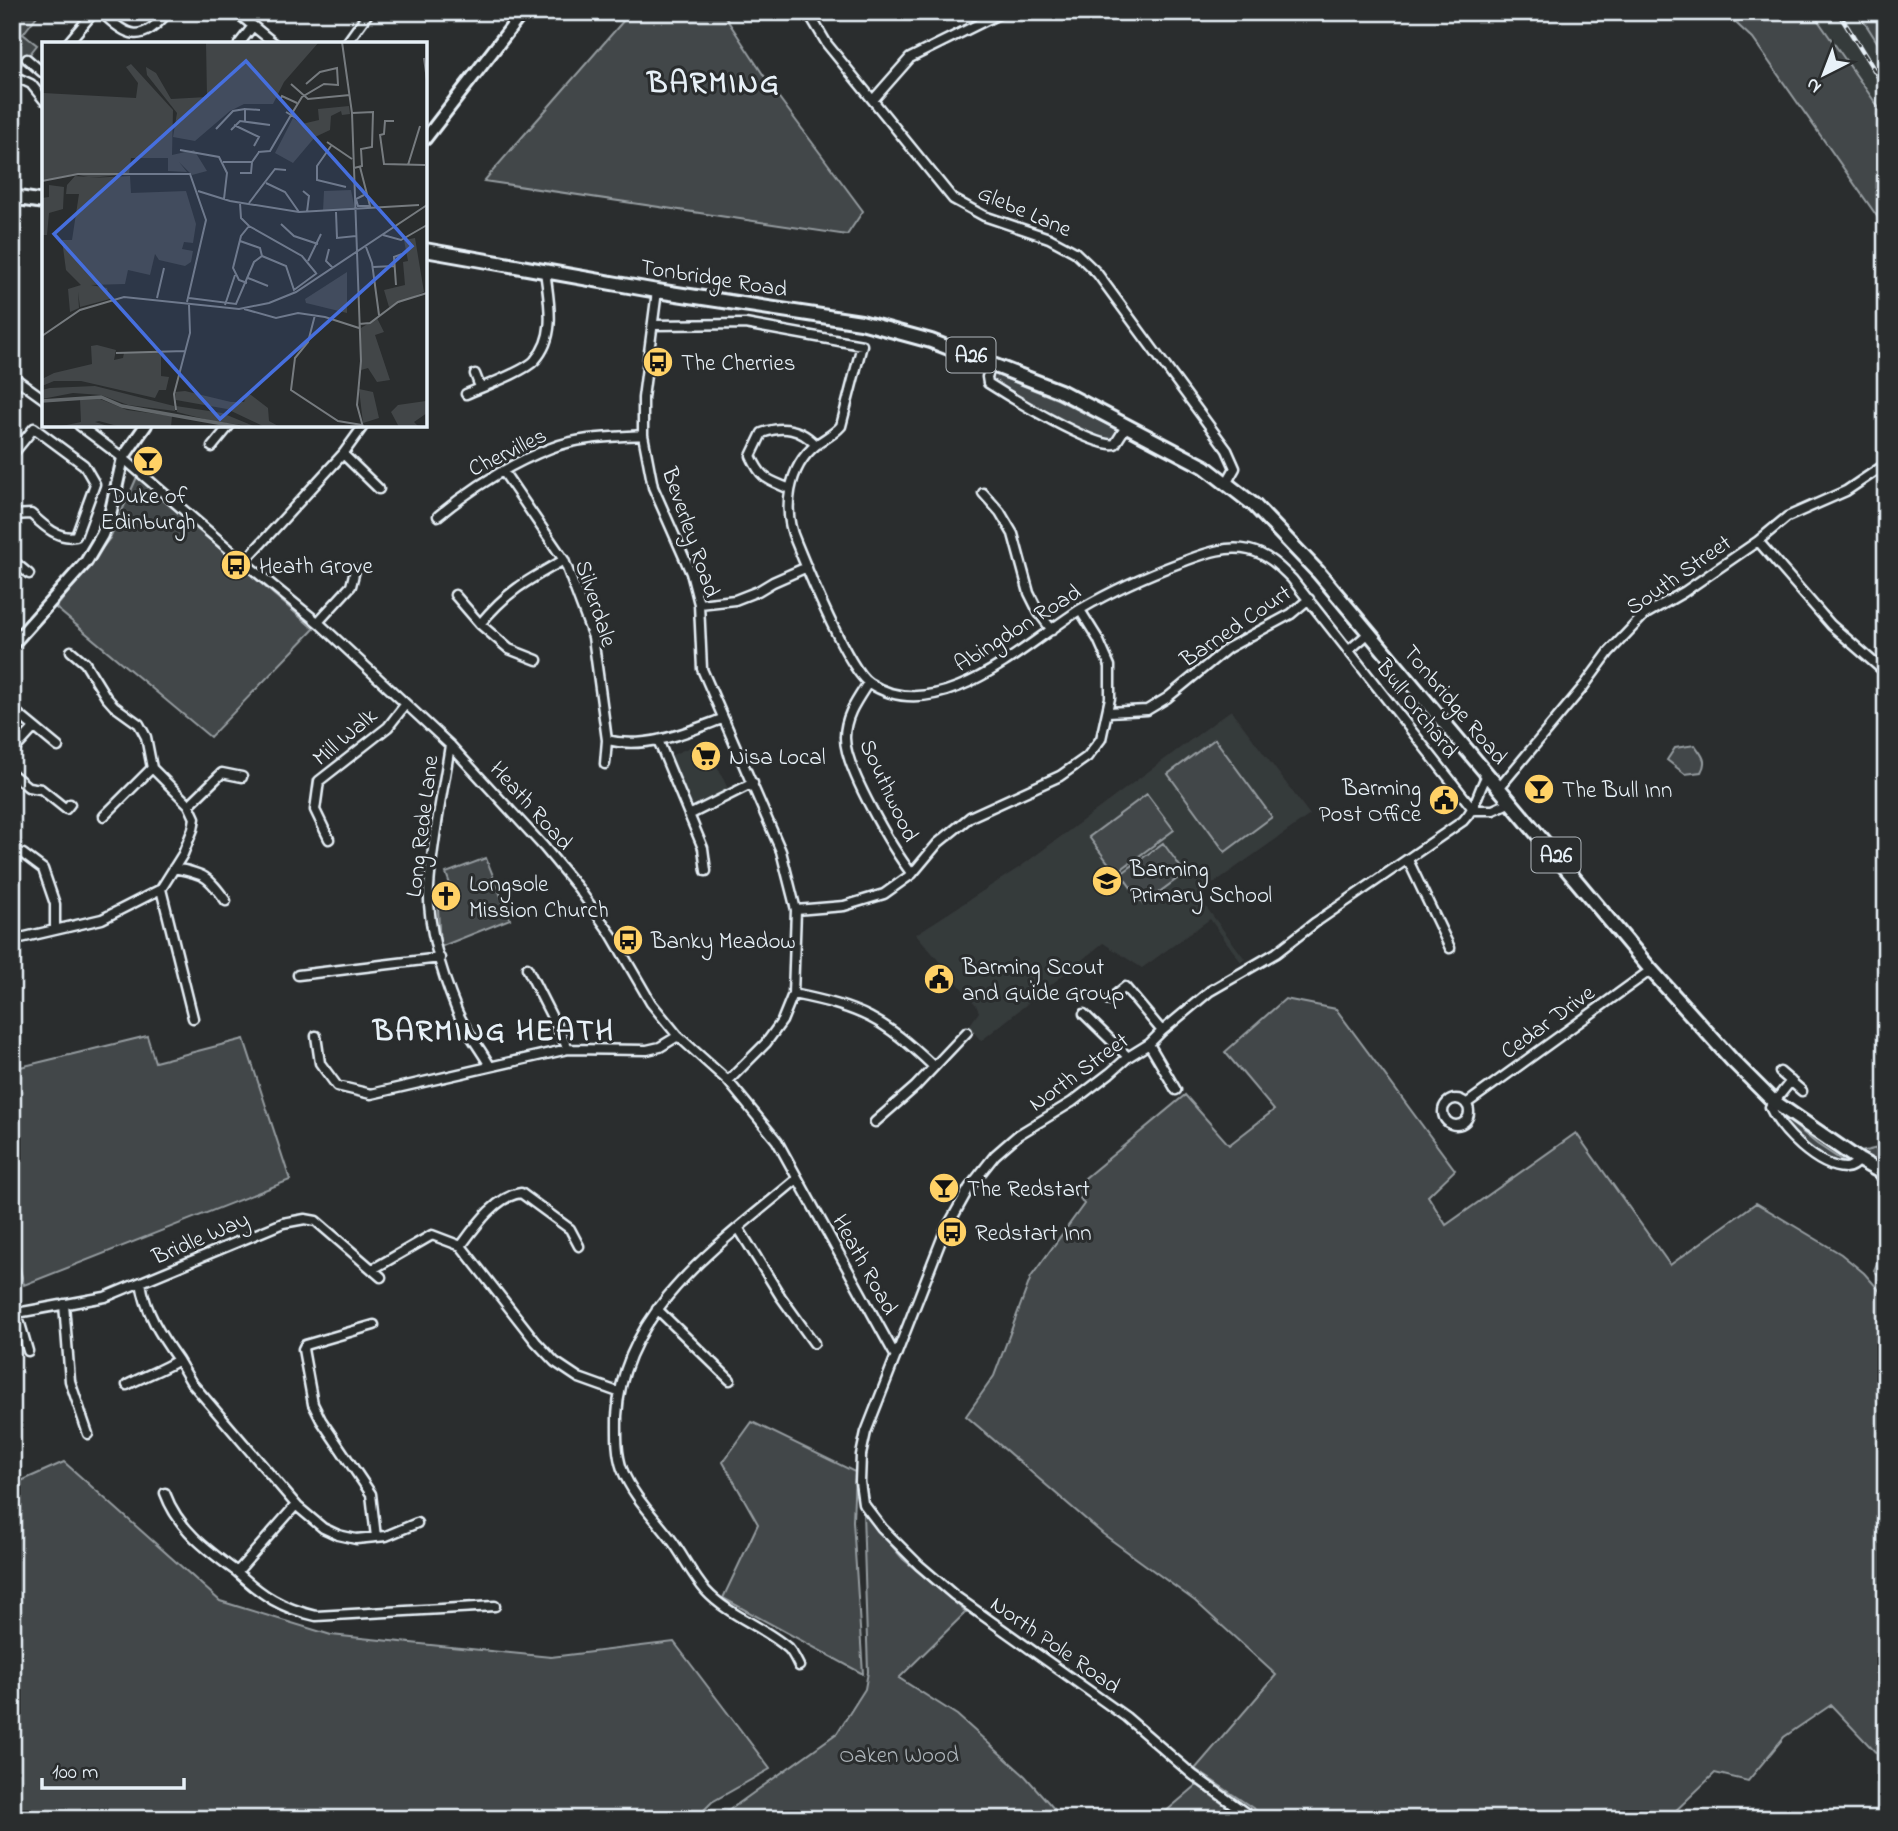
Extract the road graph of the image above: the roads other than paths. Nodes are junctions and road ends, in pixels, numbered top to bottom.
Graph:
1 (94, 12) edge
2 (102, 12) edge
3 (168, 12) edge
4 (236, 12) edge
5 (369, 12) edge
6 (523, 12) edge
7 (808, 12) edge
8 (1003, 12) edge
9 (253, 26) junction
10 (68, 42) edge
11 (241, 42) edge
12 (273, 42) edge
13 (347, 42) edge
14 (27, 59) dead end
15 (42, 70) edge
16 (42, 72) edge
17 (12, 75) edge
18 (34, 82) dead end
19 (42, 98) edge
20 (873, 100) junction
21 (427, 136) edge
22 (12, 197) edge
23 (42, 202) edge
24 (427, 250) edge
25 (545, 270) junction
26 (657, 291) junction
27 (653, 325) junction
28 (992, 363) junction
29 (475, 374) dead end
30 (12, 376) edge
31 (480, 387) junction
32 (466, 394) dead end
33 (42, 398) edge
34 (1127, 425) junction
35 (82, 427) edge
36 (145, 427) edge
37 (228, 427) edge
38 (363, 427) edge
39 (643, 435) junction
40 (816, 445) junction
41 (212, 447) dead end
42 (343, 454) junction
43 (12, 455) edge
44 (123, 458) junction
45 (1886, 464) edge
46 (503, 471) junction
47 (1227, 482) junction
48 (379, 489) dead end
49 (790, 489) junction
50 (983, 493) dead end
51 (12, 515) edge
52 (438, 516) dead end
53 (1758, 541) junction
54 (12, 560) edge
55 (565, 561) junction
56 (244, 562) junction
57 (807, 568) junction
58 (355, 570) dead end
59 (29, 574) dead end
60 (455, 595) dead end
61 (1309, 599) junction
62 (699, 604) junction
63 (1080, 610) junction
64 (318, 622) junction
65 (481, 624) junction
66 (1052, 630) junction
67 (1369, 633) junction
68 (12, 645) edge
69 (71, 650) dead end
70 (1348, 651) junction
71 (537, 660) dead end
72 (1886, 673) edge
73 (868, 683) junction
74 (405, 705) junction
75 (12, 709) edge
76 (1108, 712) junction
77 (722, 719) junction
78 (34, 728) junction
79 (607, 740) junction
80 (658, 740) junction
81 (450, 745) junction
82 (58, 747) dead end
83 (12, 752) edge
84 (605, 764) dead end
85 (152, 768) junction
86 (12, 774) edge
87 (1487, 775) junction
88 (242, 778) dead end
89 (754, 783) junction
90 (1499, 788) junction
91 (1511, 802) junction
92 (70, 804) dead end
93 (189, 805) junction
94 (1474, 810) junction
95 (689, 815) junction
96 (104, 816) dead end
97 (329, 839) dead end
98 (23, 854) dead end
99 (1408, 860) junction
100 (174, 868) junction
101 (706, 871) dead end
102 (912, 874) junction
103 (161, 889) junction
104 (226, 901) dead end
105 (796, 910) junction
106 (55, 930) junction
107 (12, 940) edge
108 (1450, 948) dead end
109 (440, 958) junction
110 (527, 968) dead end
111 (1651, 970) junction
112 (298, 975) dead end
113 (793, 994) junction
114 (1109, 1000) dead end
115 (1084, 1014) dead end
116 (192, 1018) dead end
117 (969, 1029) dead end
118 (1162, 1031) junction
119 (316, 1036) dead end
120 (678, 1036) junction
121 (1149, 1044) junction
122 (568, 1049) junction
123 (1128, 1057) junction
124 (490, 1066) junction
125 (933, 1066) junction
126 (1780, 1072) dead end
127 (729, 1081) junction
128 (1791, 1081) junction
129 (1176, 1090) dead end
130 (1802, 1091) dead end
131 (1773, 1101) junction
132 (1466, 1104) dead end
133 (875, 1122) dead end
134 (1859, 1160) junction
135 (1886, 1175) edge
136 (797, 1179) junction
137 (738, 1229) junction
138 (461, 1246) junction
139 (579, 1246) dead end
140 (373, 1269) junction
141 (380, 1277) dead end
142 (141, 1282) junction
143 (12, 1297) edge
144 (64, 1304) junction
145 (657, 1309) junction
146 (15, 1314) edge
147 (374, 1325) dead end
148 (814, 1343) dead end
149 (28, 1351) dead end
150 (895, 1355) junction
151 (178, 1360) junction
152 (730, 1380) dead end
153 (127, 1385) dead end
154 (618, 1392) junction
155 (88, 1434) dead end
156 (859, 1482) joint
157 (165, 1493) dead end
158 (296, 1505) junction
159 (416, 1523) dead end
160 (376, 1537) junction
161 (237, 1572) junction
162 (495, 1606) dead end
163 (799, 1666) dead end
164 (1254, 1819) edge

1 - 10 street
2 - 3 street
4 - 9 street
5 - 13 street
6 - 21 main road
7 - 20 street, Glebe Lane
8 - 20 street
9 - 11 street
9 - 12 street
14 - 15 street
16 - 18 street
17 - 19 street
20 - 47 street, Glebe Lane
22 - 23 main road
24 - 25 main road, Tonbridge Road / A26
25 - 26 main road, Tonbridge Road / A26
25 - 31 street
26 - 27 street, Beverley Road
26 - 28 main road, Tonbridge Road / A26
27 - 39 street, Beverley Road
27 - 40 street
28 - 34 main road, Tonbridge Road / A26
28 - 34 street
29 - 31 street
30 - 33 street
31 - 32 street
34 - 47 main road, Tonbridge Road / A26
35 - 44 street, Heath Road
36 - 44 main road
37 - 41 street
38 - 42 street
39 - 46 street, Chervilles
39 - 62 street, Beverley Road
40 - 49 street
40 - 49 street
42 - 48 street
42 - 56 street
43 - 51 street
44 - 56 street, Heath Road
44 - 68 main road
45 - 53 street, South Street
46 - 52 street, Chervilles
46 - 55 street, Silverdale
47 - 67 main road, Tonbridge Road / A26
49 - 57 street
50 - 66 street
53 - 72 street
53 - 90 street, South Street
54 - 59 street
55 - 65 street
55 - 79 street, Silverdale
56 - 64 street, Heath Road
57 - 62 street
57 - 73 street
58 - 64 street
60 - 65 street
61 - 63 street, Abingdon Road
61 - 70 street, Abingdon Road
61 - 76 street, Barned Court
62 - 77 street, Beverley Road
63 - 66 street, Abingdon Road
63 - 76 street
64 - 74 street, Heath Road
65 - 71 street
66 - 73 street, Abingdon Road
67 - 70 street, Bull Orchard
67 - 87 main road, Tonbridge Road / A26
69 - 85 street
70 - 94 street, Bull Orchard
73 - 102 street, Southwood
74 - 81 street, Heath Road
74 - 97 street, Mill Walk
75 - 78 street
76 - 102 street
77 - 80 street
77 - 89 street, Beverley Road
78 - 82 street
78 - 83 street
79 - 80 street
79 - 84 street, Silverdale
80 - 95 street
81 - 109 street, Long Rede Lane
81 - 120 street, Heath Road
85 - 93 street
85 - 96 street
86 - 92 street
87 - 90 main road, Tonbridge Road / A26
87 - 94 street
88 - 93 street
89 - 95 street
89 - 105 street, Beverley Road
90 - 91 main road, Tonbridge Road / A26
91 - 94 street, North Street
91 - 111 main road, Tonbridge Road / A26
93 - 100 street
94 - 99 street, North Street
95 - 101 street
98 - 106 street
99 - 108 street
99 - 118 street, North Street
100 - 103 street
100 - 104 street
102 - 105 street
103 - 106 street
103 - 116 street
105 - 113 street, Beverley Road
106 - 107 street
109 - 112 street
109 - 124 street, Long Rede Lane
110 - 122 street
111 - 131 main road, Tonbridge Road / A26
111 - 132 street, Cedar Drive
113 - 125 street
113 - 127 street, Beverley Road
114 - 118 street
115 - 123 street
117 - 125 street
118 - 121 street, North Street
119 - 124 street
120 - 122 street
120 - 127 street, Heath Road
121 - 123 street, North Street
121 - 129 street
122 - 124 street
123 - 150 street, North Street
125 - 133 street
126 - 128 street
127 - 136 street, Heath Road
128 - 130 street
128 - 131 street
131 - 134 main road, Tonbridge Road / A26
131 - 134 street
134 - 135 main road, Tonbridge Road / A26
136 - 137 street
136 - 150 street, Heath Road
137 - 145 street
137 - 148 street
138 - 139 street
138 - 140 street
138 - 154 street
140 - 141 street, Bridle Way
140 - 142 street, Bridle Way
142 - 144 street, Bridle Way
142 - 151 street
143 - 146 street
144 - 146 street, Bridle Way
144 - 155 street
145 - 152 street
145 - 154 street
146 - 149 street
147 - 160 street
150 - 156 street, North Street
151 - 153 street
151 - 158 street
154 - 163 street
156 - 164 street, North Pole Road
157 - 161 street
158 - 160 street
158 - 161 street
159 - 160 street
161 - 162 street

